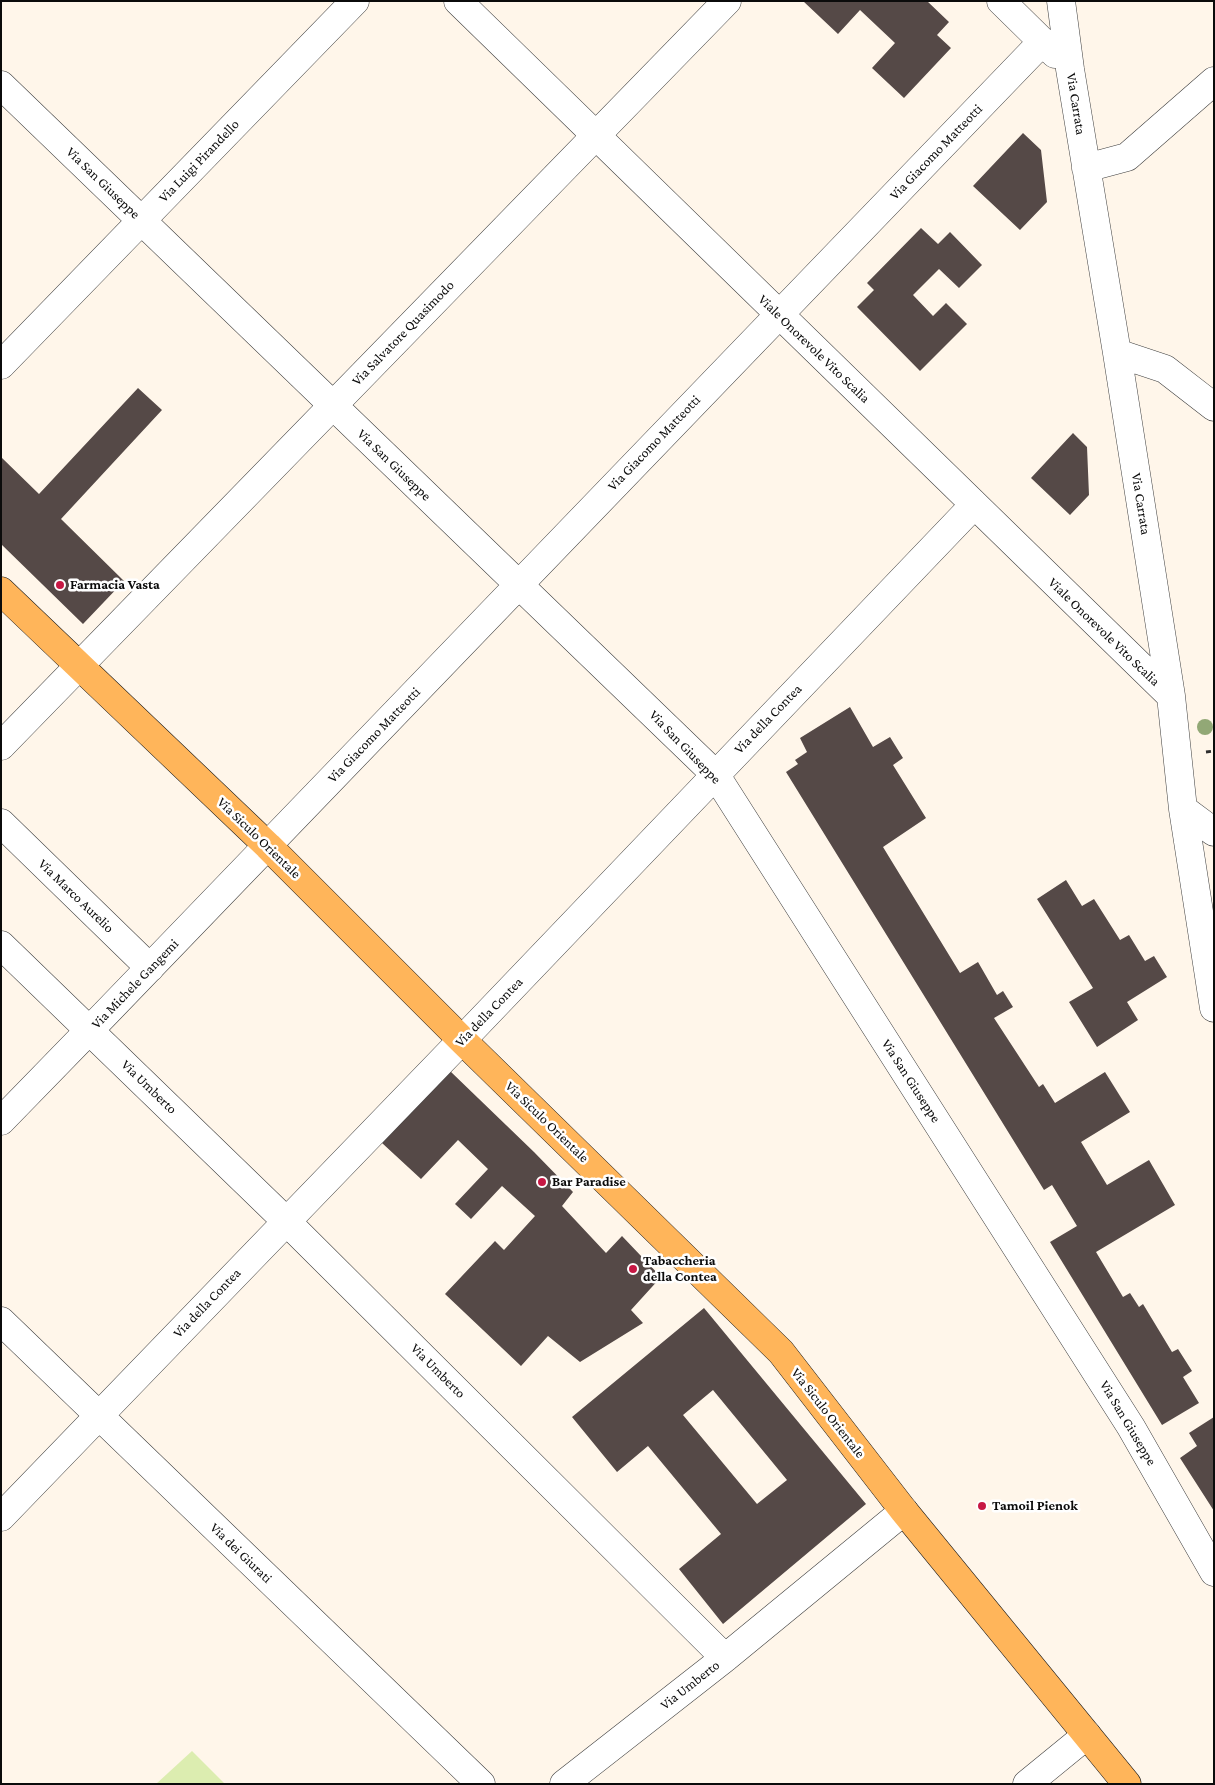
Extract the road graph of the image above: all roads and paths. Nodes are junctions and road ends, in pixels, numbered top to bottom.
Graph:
1 (355, 1) edge
2 (458, 1) edge
3 (727, 1) edge
4 (1001, 1) edge
5 (1061, 1) edge
6 (1042, 42) junction
7 (1070, 69) junction
8 (1214, 81) edge
9 (1, 85) edge
10 (596, 136) junction
11 (1086, 168) junction
12 (142, 220) junction
13 (779, 314) junction
14 (1117, 353) junction
15 (1, 365) edge
16 (332, 406) junction
17 (1214, 407) edge
18 (974, 505) junction
19 (519, 583) junction
20 (1, 591) edge
21 (79, 666) junction
22 (1171, 696) junction
23 (1, 746) edge
24 (715, 774) junction
25 (1184, 809) junction
26 (1, 823) edge
27 (1214, 832) edge
28 (268, 846) junction
29 (1, 945) edge
30 (150, 968) junction
31 (1214, 1008) edge
32 (90, 1030) junction
33 (462, 1040) junction
34 (1, 1121) edge
35 (286, 1221) junction
36 (1, 1321) edge
37 (100, 1416) junction
38 (904, 1510) junction
39 (1, 1517) edge
40 (1214, 1572) edge
41 (724, 1658) junction
42 (1087, 1735) junction
43 (481, 1784) edge
44 (564, 1784) edge
45 (1027, 1784) edge
46 (1127, 1784) edge

1 - 12 street, Via Luigi Pirandello
2 - 10 street, Viale Onorevole Vito Scalia
3 - 10 street, Via Salvatore Quasimodo
4 - 6 street
5 - 7 street, Via Carrata
6 - 7 street
6 - 13 street, Via Giacomo Matteotti
7 - 11 street, Via Carrata
8 - 11 street
9 - 12 street, Via San Giuseppe
10 - 13 street, Viale Onorevole Vito Scalia
10 - 16 street, Via Salvatore Quasimodo
11 - 14 street, Via Carrata
12 - 15 street, Via Luigi Pirandello
12 - 16 street, Via San Giuseppe
13 - 18 street, Viale Onorevole Vito Scalia
13 - 19 street, Via Giacomo Matteotti
14 - 17 street
14 - 22 street, Via Carrata
16 - 19 street, Via San Giuseppe
16 - 21 street, Via Salvatore Quasimodo
18 - 22 street, Viale Onorevole Vito Scalia
18 - 24 street, Via della Contea
19 - 24 street, Via San Giuseppe
19 - 28 street, Via Giacomo Matteotti
20 - 21 main road, Via Siculo Orientale
21 - 23 street, Via Salvatore Quasimodo
21 - 28 main road, Via Siculo Orientale
22 - 25 street, Via Carrata
24 - 33 street, Via della Contea
24 - 40 street, Via San Giuseppe
25 - 27 street
25 - 31 street, Via Carrata
26 - 30 street, Via Marco Aurelio
28 - 30 street, Via Michele Gangemi
28 - 33 main road, Via Siculo Orientale
29 - 32 street, Via Umberto
30 - 32 street, Via Michele Gangemi
32 - 34 street, Via Michele Gangemi
32 - 35 street, Via Umberto
33 - 35 street, Via della Contea
33 - 38 main road, Via Siculo Orientale
35 - 37 street, Via della Contea
35 - 41 street, Via Umberto
36 - 37 street, Via dei Giurati
37 - 39 street, Via della Contea
37 - 43 street, Via dei Giurati
38 - 41 street
38 - 42 main road, Via Siculo Orientale
41 - 44 street, Via Umberto
42 - 45 street
42 - 46 main road, Via Siculo Orientale

